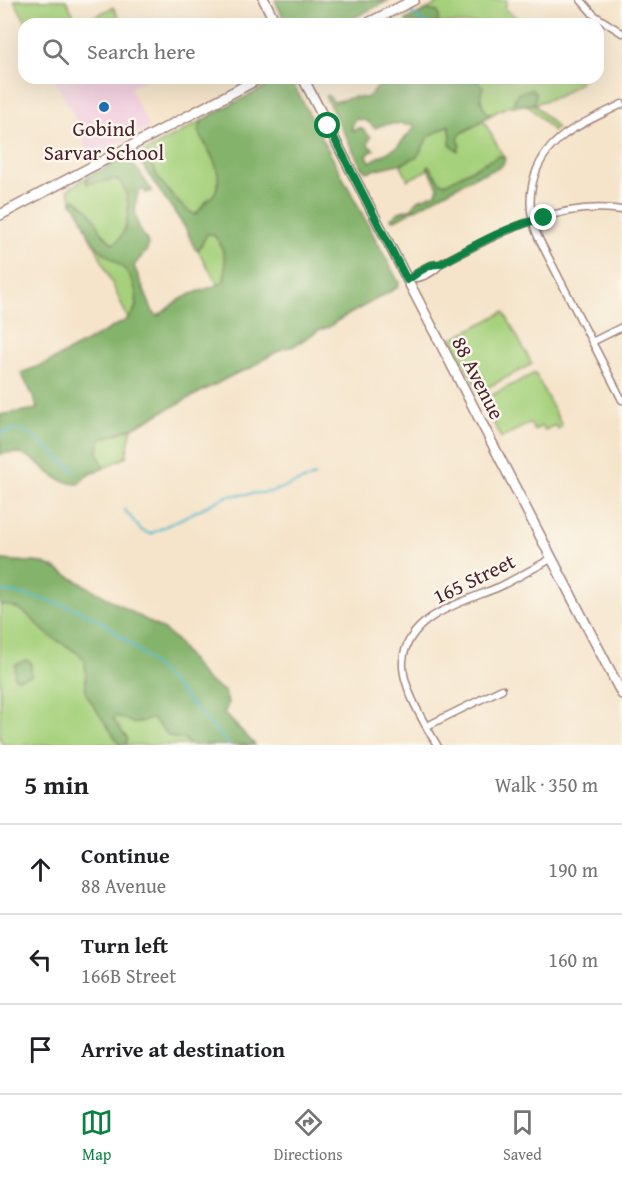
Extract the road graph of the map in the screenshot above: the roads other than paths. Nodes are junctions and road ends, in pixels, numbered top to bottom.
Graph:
1 (264, 0) edge
2 (414, 0) edge
3 (581, 0) edge
4 (273, 18) edge
5 (378, 18) edge
6 (599, 18) edge
7 (604, 21) edge
8 (622, 33) edge
9 (249, 84) edge
10 (306, 84) edge
11 (622, 104) edge
12 (622, 210) edge
13 (0, 215) edge
14 (532, 220) junction
15 (411, 277) junction
16 (622, 327) edge
17 (592, 342) junction
18 (622, 400) edge
19 (551, 559) junction
20 (502, 689) dead end
21 (622, 694) edge
22 (427, 726) junction
23 (437, 745) edge

1 - 4 main road
2 - 5 main road
3 - 6 street
7 - 8 street
9 - 13 main road
10 - 15 main road, 88 Avenue
11 - 14 street
12 - 14 street
14 - 15 street
14 - 17 street
15 - 19 main road, 88 Avenue
16 - 17 street
17 - 18 street
19 - 21 main road, 88 Avenue
19 - 22 street, 165 Street
20 - 22 street
22 - 23 street

